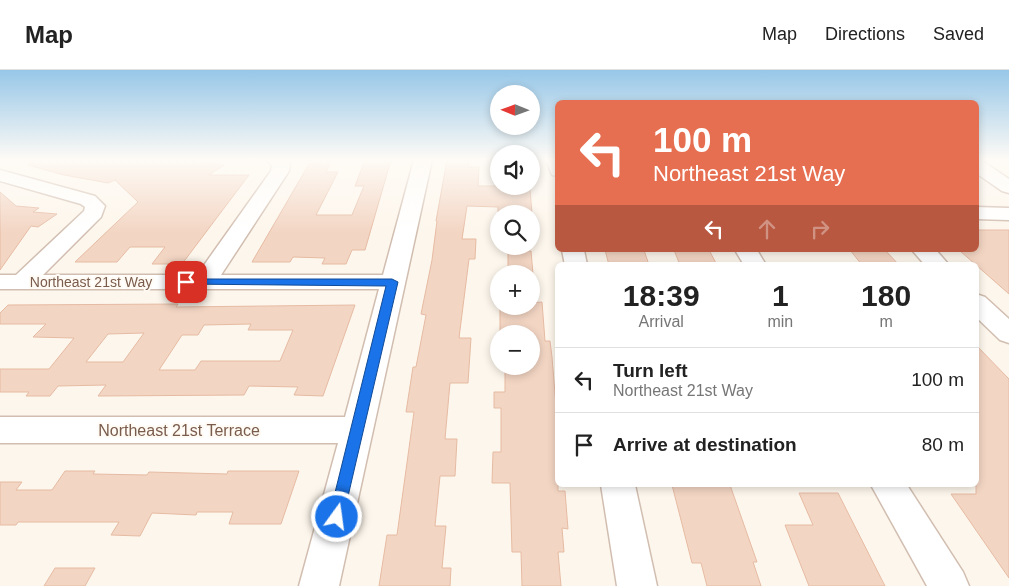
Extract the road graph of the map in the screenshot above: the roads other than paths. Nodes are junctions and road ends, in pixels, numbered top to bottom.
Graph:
1 (28, 184) edge
2 (271, 184) edge
3 (417, 184) edge
4 (979, 187) edge
5 (1009, 196) edge
6 (979, 213) edge
7 (1009, 214) edge
8 (925, 252) edge
9 (935, 262) edge
10 (11, 282) edge
11 (204, 282) junction
12 (392, 282) junction
13 (979, 305) edge
14 (1009, 334) edge
15 (0, 430) edge
16 (358, 430) junction
17 (618, 487) edge
18 (889, 487) edge
19 (319, 586) edge
20 (637, 586) edge
21 (949, 586) edge

1 - 10 street
2 - 11 street
3 - 12 street
4 - 5 street
6 - 7 street
8 - 9 street
10 - 11 street, Northeast 21st Way
11 - 12 street, Northeast 21st Way
12 - 16 street
13 - 14 street
15 - 16 street, Northeast 21st Terrace
16 - 19 street
17 - 20 street
18 - 21 street

